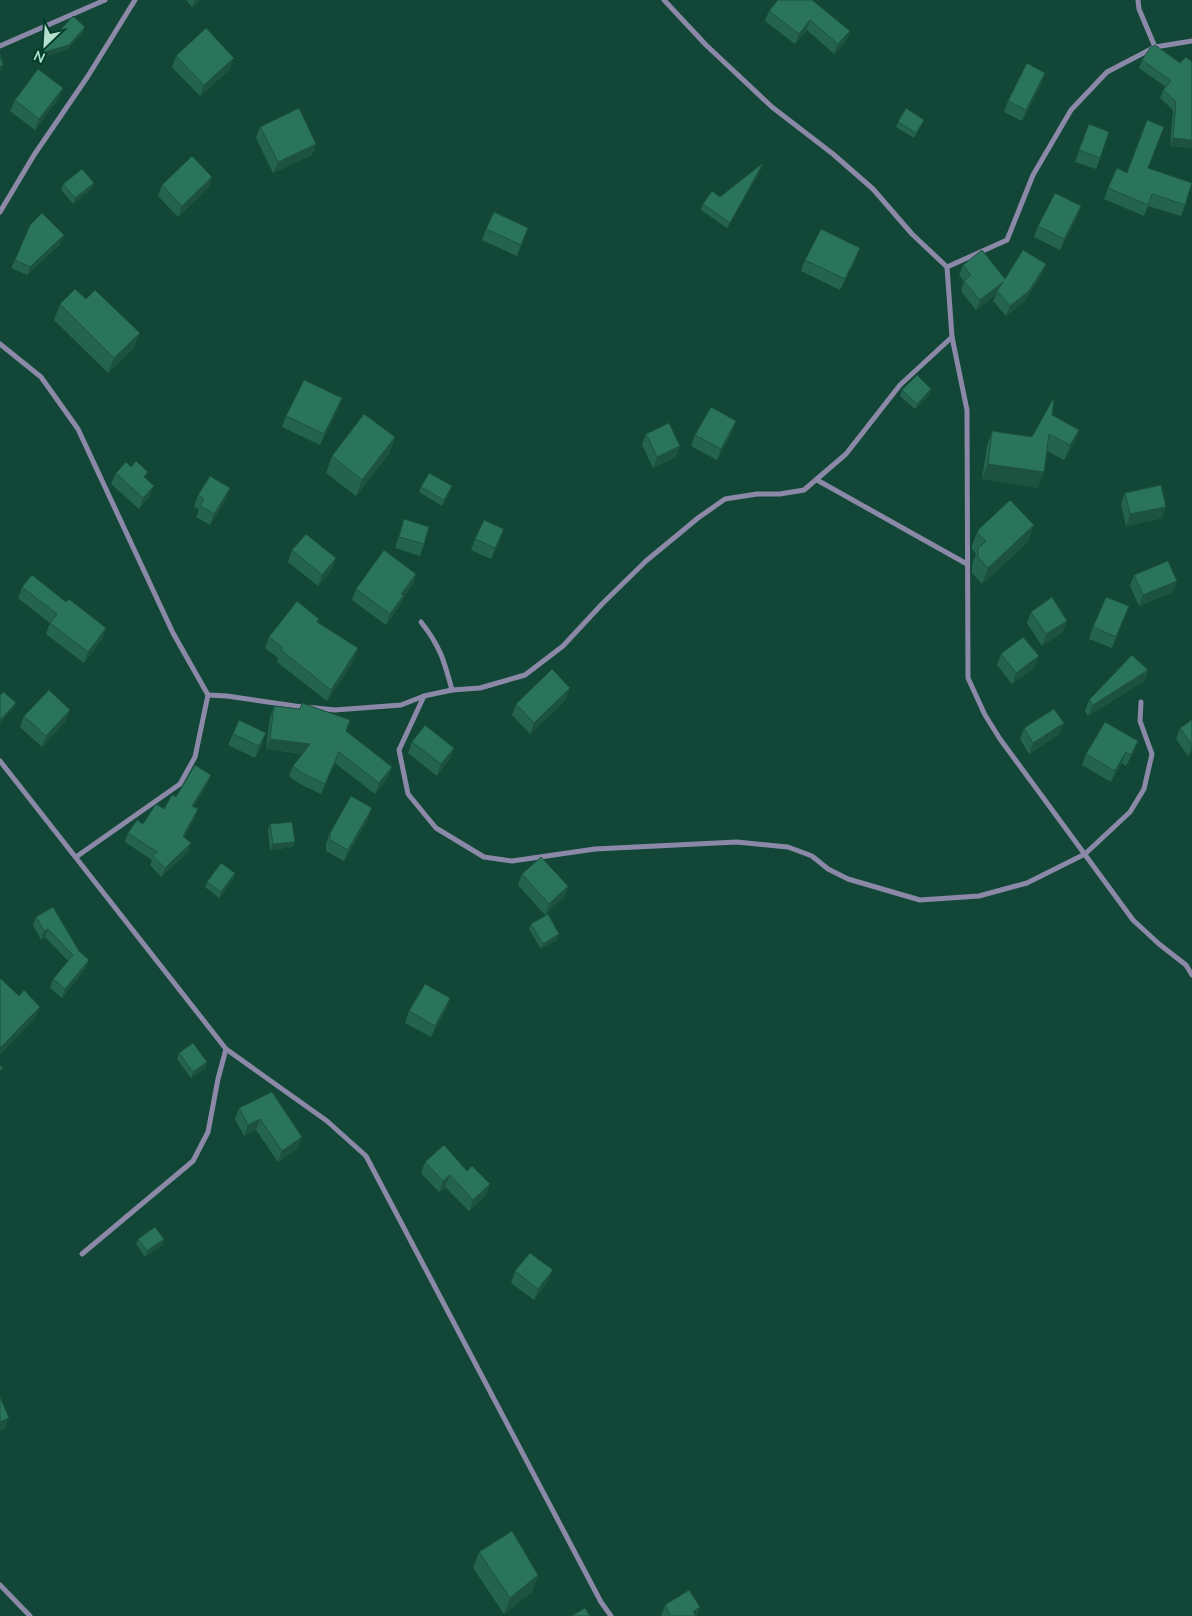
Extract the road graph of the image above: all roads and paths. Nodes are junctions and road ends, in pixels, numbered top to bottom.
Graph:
1 (105, 0) edge
2 (135, 0) edge
3 (664, 0) edge
4 (1138, 0) edge
5 (1192, 41) edge
6 (0, 46) edge
7 (1155, 47) junction
8 (0, 212) edge
9 (947, 267) junction
10 (952, 337) junction
11 (0, 344) edge
12 (817, 480) junction
13 (967, 564) junction
14 (421, 622) dead end
15 (452, 690) junction
16 (208, 695) junction
17 (424, 696) junction
18 (1141, 702) dead end
19 (0, 761) edge
20 (1085, 854) junction
21 (76, 857) junction
22 (1192, 975) edge
23 (226, 1049) junction
24 (82, 1254) dead end
25 (0, 1584) edge
26 (30, 1616) edge
27 (611, 1616) edge

1 - 6 street
2 - 8 street
3 - 9 street
4 - 7 street
5 - 7 street
7 - 9 street
9 - 10 street
10 - 12 street
10 - 13 street
11 - 16 street
12 - 13 street
12 - 15 street
13 - 20 street
14 - 15 street
15 - 17 street
16 - 17 street
16 - 21 street
17 - 20 street
18 - 20 street
19 - 21 street
20 - 22 street
21 - 23 street
23 - 24 street
23 - 27 street
25 - 26 street

